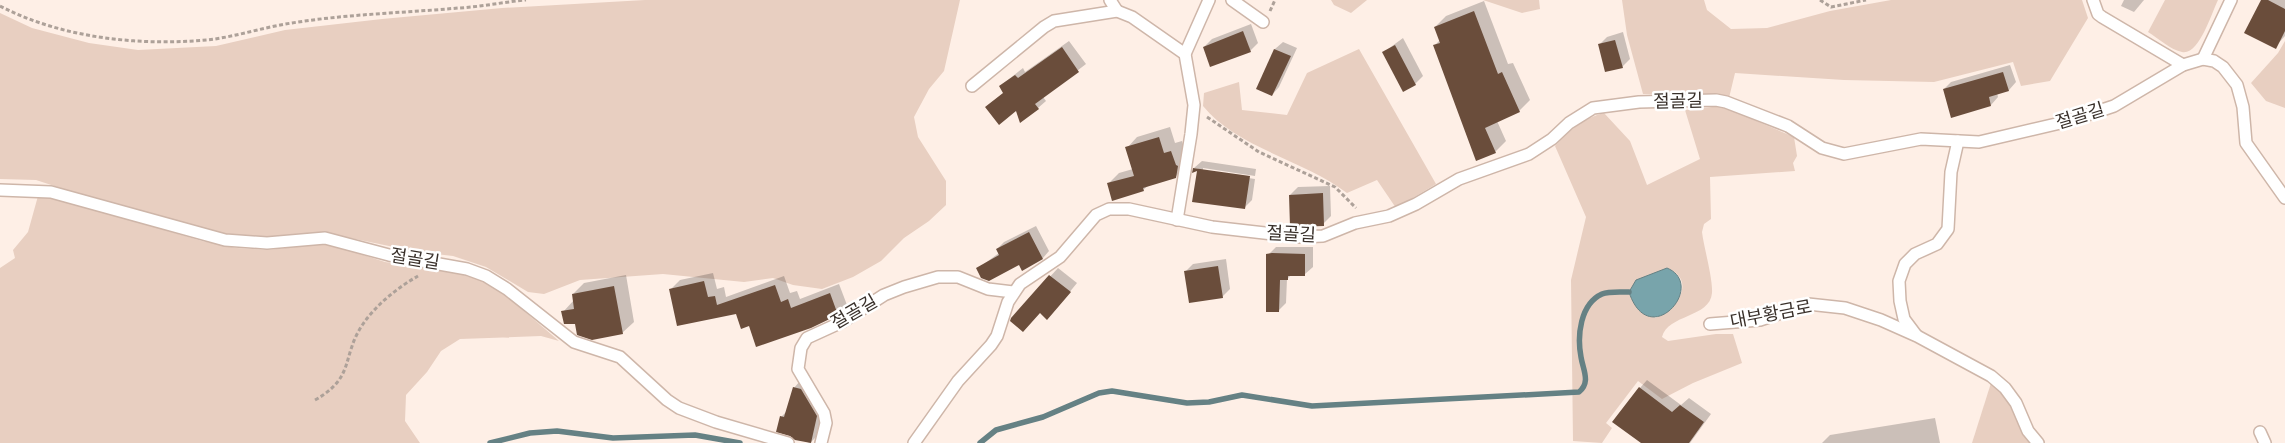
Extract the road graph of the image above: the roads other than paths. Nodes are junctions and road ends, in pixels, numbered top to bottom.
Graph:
1 (1110, 0) edge
2 (1209, 0) edge
3 (1232, 0) edge
4 (2093, 0) edge
5 (2231, 0) edge
6 (1117, 11) junction
7 (1263, 22) dead end
8 (1185, 54) junction
9 (2203, 59) junction
10 (2183, 65) junction
11 (972, 86) dead end
12 (1958, 141) junction
13 (0, 190) edge
14 (2285, 198) edge
15 (1176, 220) junction
16 (1013, 292) junction
17 (1710, 324) dead end
18 (1917, 336) junction
19 (788, 443) edge
20 (821, 443) edge
21 (914, 443) edge
22 (2038, 443) edge

1 - 6 lane
2 - 8 lane
3 - 7 lane
4 - 10 lane
5 - 9 lane
6 - 8 lane
6 - 11 lane
8 - 15 lane
9 - 10 lane, 절골길
9 - 14 lane
10 - 12 lane, 절골길
12 - 15 lane, 절골길
12 - 18 lane, 대부황금로
13 - 19 lane, 절골길
15 - 16 lane, 절골길
16 - 20 lane, 절골길
16 - 21 lane, 절골길
17 - 18 lane, 대부황금로
18 - 22 lane, 대부황금로

